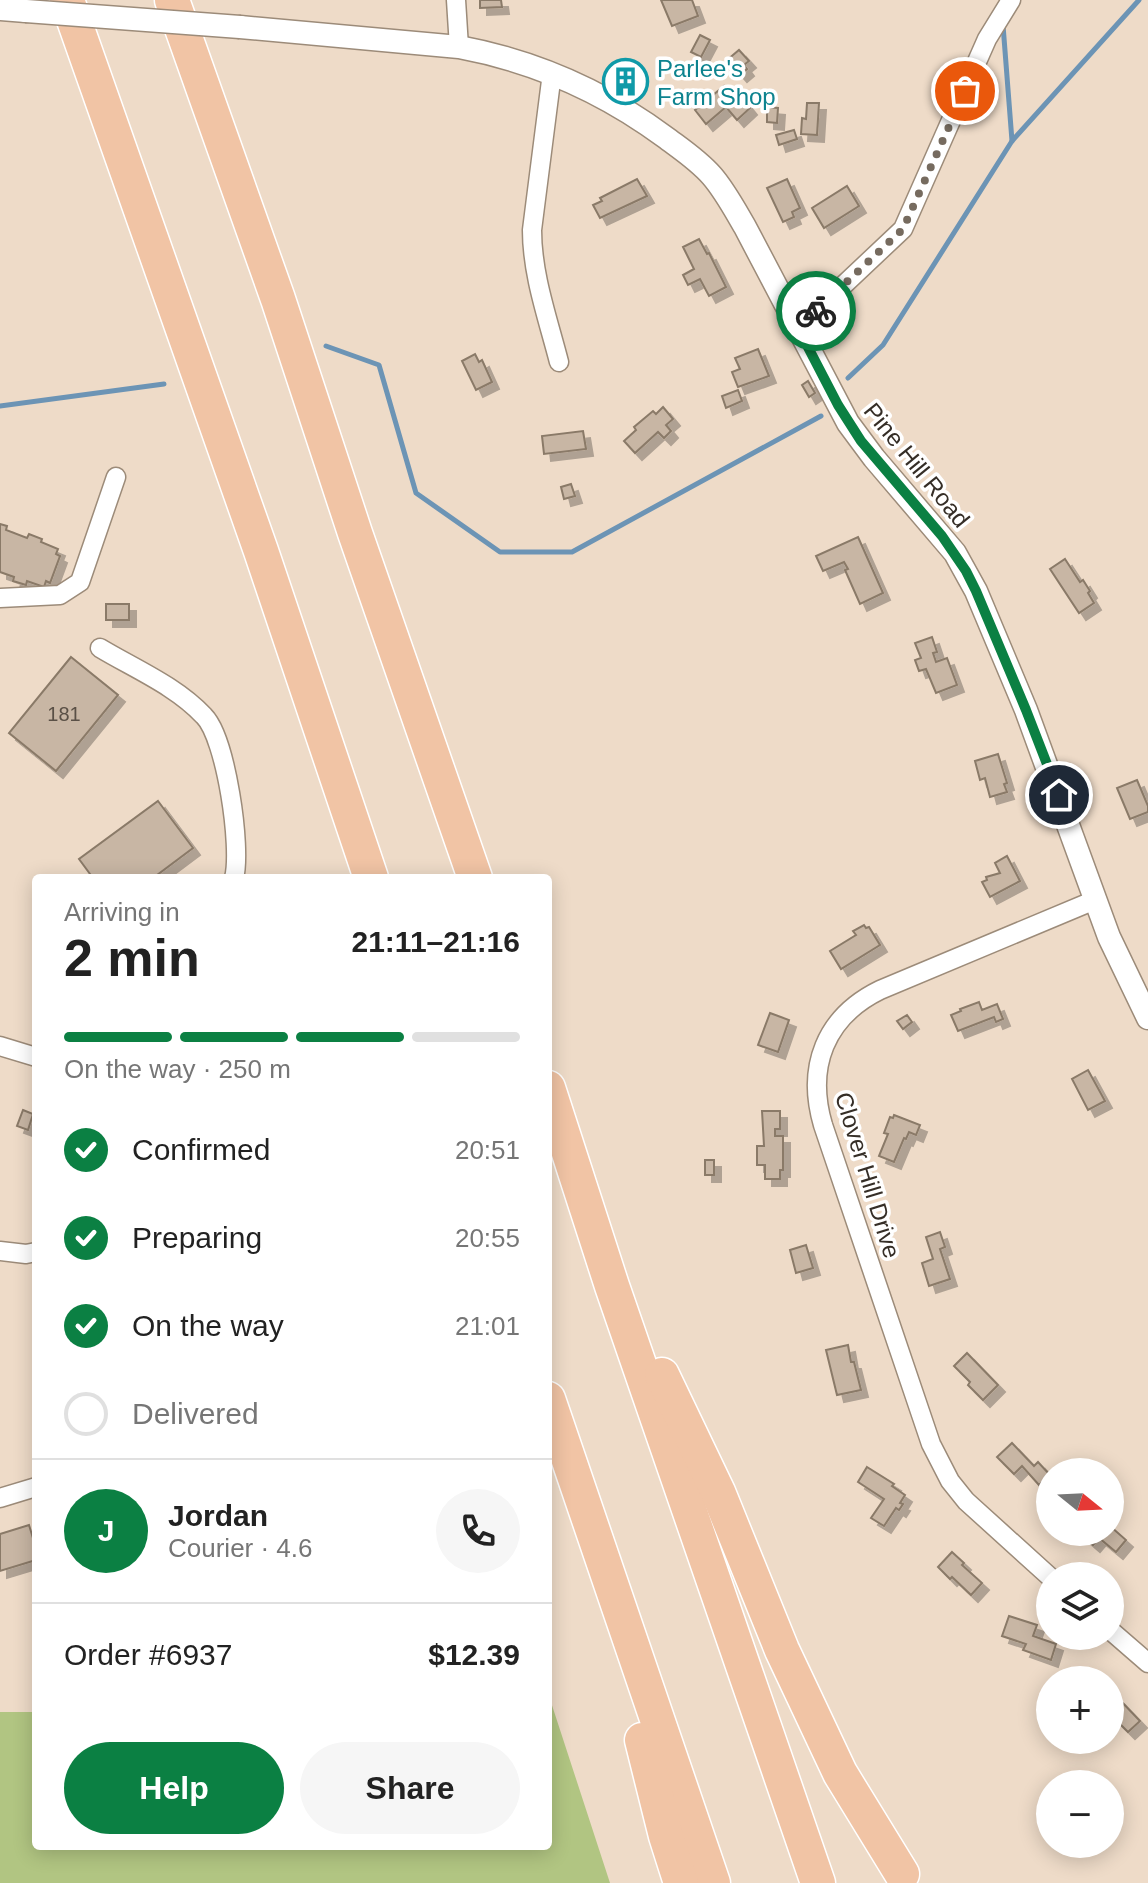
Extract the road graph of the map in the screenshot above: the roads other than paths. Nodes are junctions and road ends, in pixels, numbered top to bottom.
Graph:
1 (67, 0) edge
2 (172, 0) edge
3 (456, 0) edge
4 (0, 9) edge
5 (1006, 9) edge
6 (459, 47) junction
7 (552, 73) junction
8 (798, 328) junction
9 (559, 362) dead end
10 (116, 477) dead end
11 (0, 598) edge
12 (100, 648) dead end
13 (235, 874) edge
14 (370, 874) edge
15 (474, 874) edge
16 (1095, 900) junction
17 (1148, 1018) edge
18 (0, 1046) edge
19 (32, 1056) edge
20 (552, 1100) edge
21 (0, 1251) edge
22 (32, 1253) edge
23 (612, 1286) junction
24 (552, 1411) edge
25 (552, 1414) edge
26 (32, 1488) edge
27 (0, 1498) edge
28 (1036, 1564) edge
29 (1124, 1642) edge
30 (1148, 1663) edge
31 (902, 1874) dead end
32 (681, 1883) edge
33 (713, 1883) edge
34 (818, 1883) edge

1 - 14 highway
2 - 15 highway
3 - 6 street
4 - 6 street, Pine Hill Road, bridge
5 - 8 street
6 - 7 street, Pine Hill Road
7 - 8 street, Pine Hill Road
7 - 9 street
8 - 16 street, Pine Hill Road
10 - 11 street
12 - 13 street
16 - 17 street, Pine Hill Road
16 - 28 street, Clover Hill Drive
18 - 19 street
20 - 23 highway
21 - 22 street
23 - 31 highway
23 - 34 highway
24 - 33 highway
25 - 32 highway
26 - 27 street
29 - 30 street

